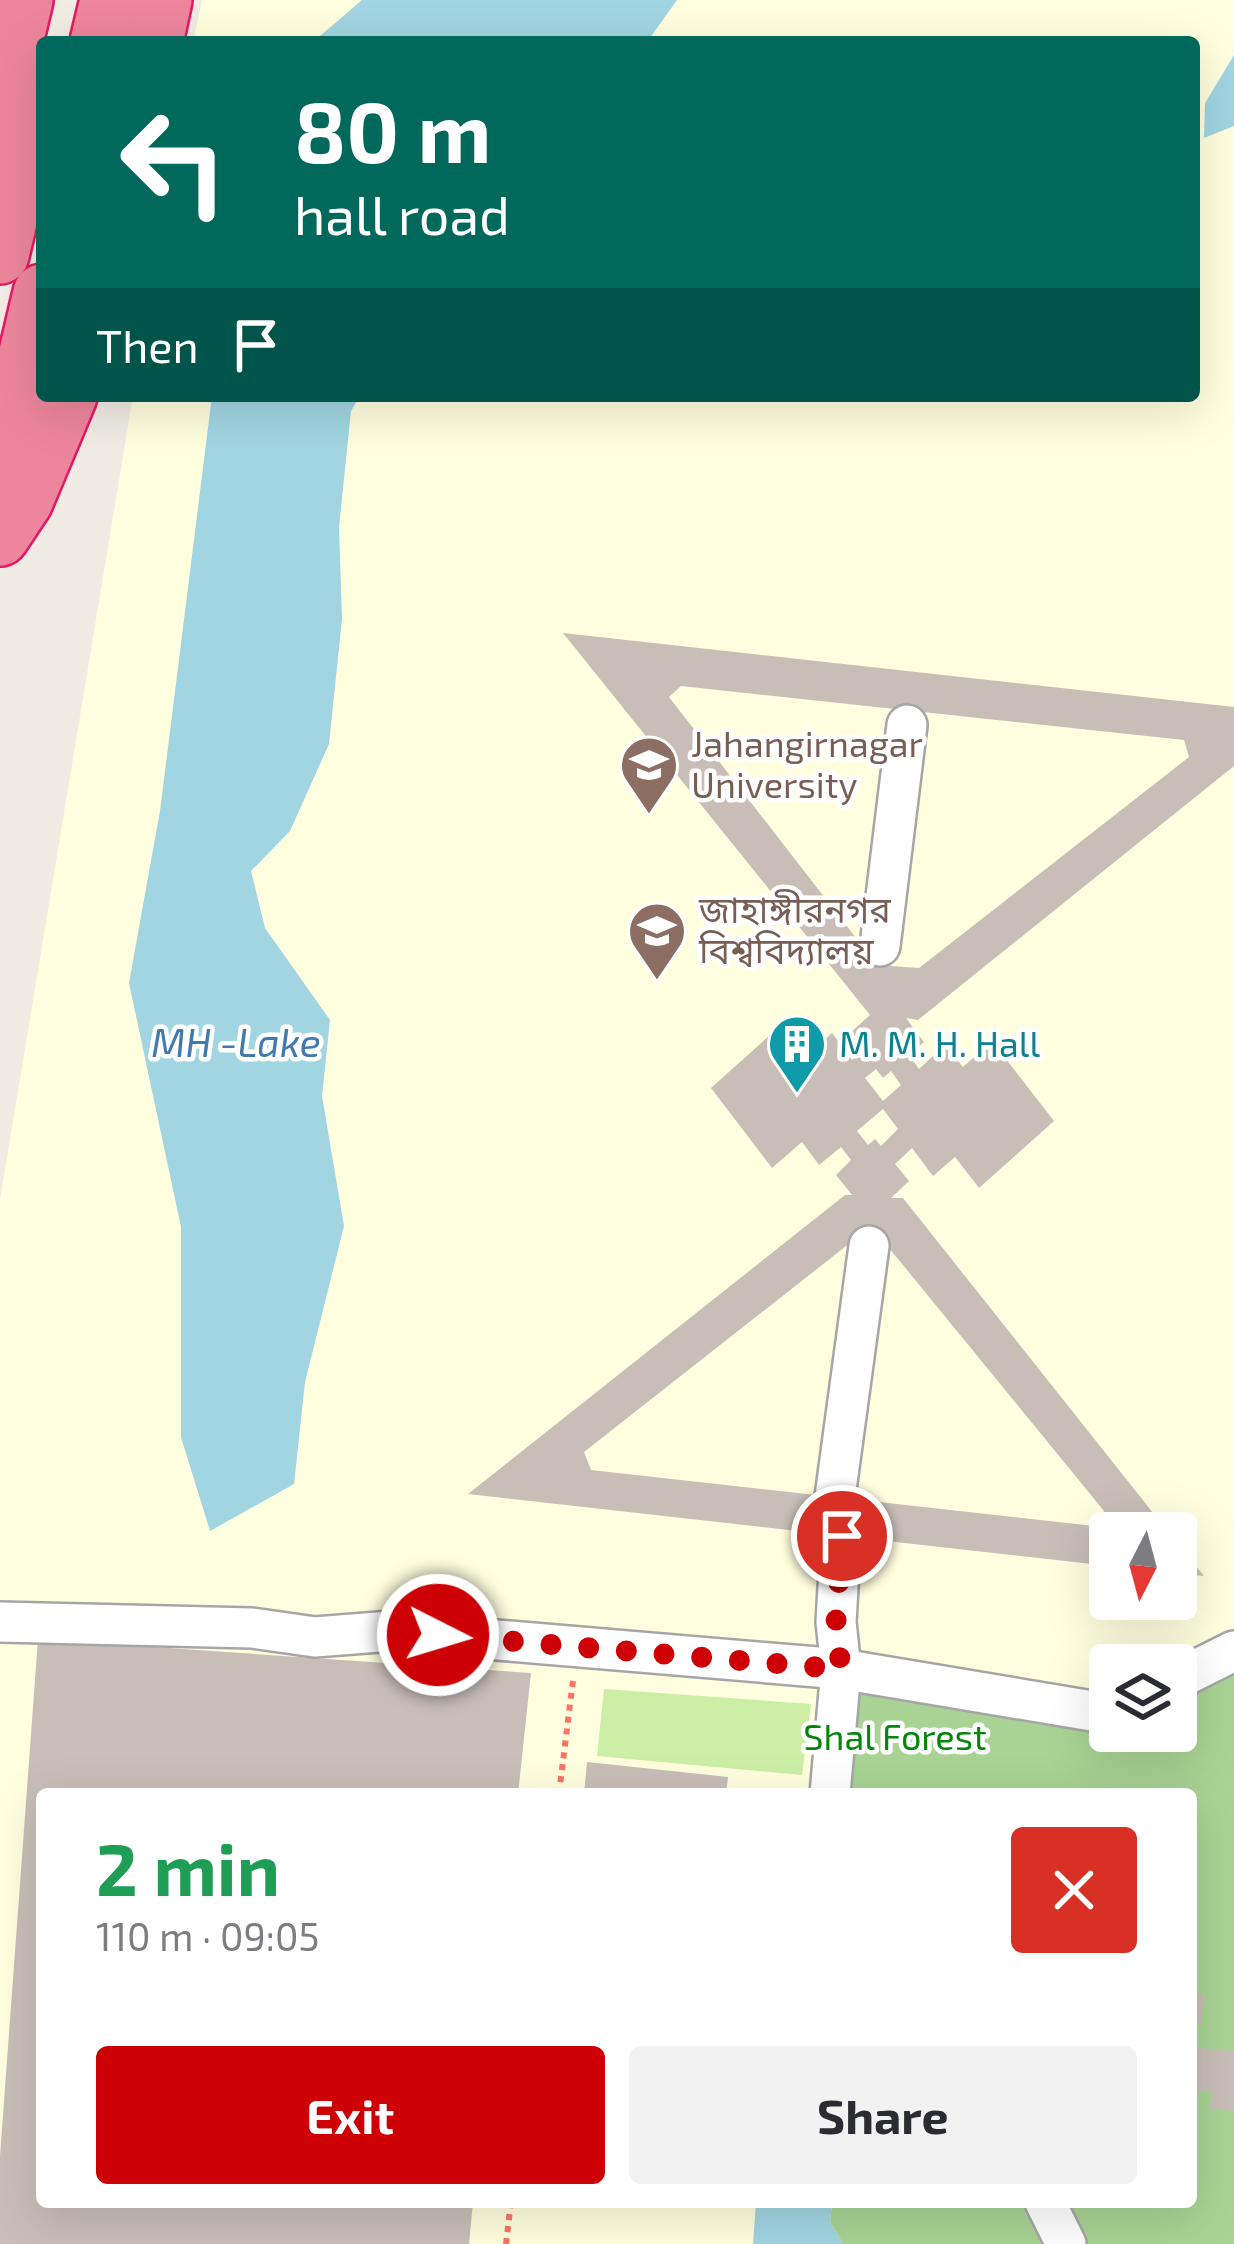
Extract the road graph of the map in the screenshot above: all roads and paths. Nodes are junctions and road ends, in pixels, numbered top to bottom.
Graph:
1 (24, 0) edge
2 (60, 0) edge
3 (109, 0) edge
4 (163, 0) edge
5 (51, 36) edge
6 (100, 36) edge
7 (155, 36) edge
8 (0, 100) edge
9 (36, 102) edge
10 (0, 255) edge
11 (36, 319) edge
12 (65, 402) edge
13 (0, 472) edge
14 (0, 537) edge
15 (908, 724) dead end
16 (880, 946) dead end
17 (869, 1246) dead end
18 (0, 1622) edge
19 (578, 1647) junction
20 (1234, 1651) edge
21 (841, 1669) junction
22 (1197, 1670) edge
23 (1089, 1710) edge
24 (560, 1788) edge
25 (831, 1788) edge
26 (510, 2208) edge
27 (1048, 2208) edge
28 (506, 2244) edge
29 (1066, 2244) edge

1 - 8 highway
2 - 5 highway
3 - 6 highway
4 - 7 highway
9 - 10 highway
11 - 13 highway
12 - 14 highway
15 - 16 street
17 - 21 street
18 - 19 street
19 - 21 street
19 - 24 path
20 - 22 street
21 - 23 street
21 - 25 street
26 - 28 path
27 - 29 street

